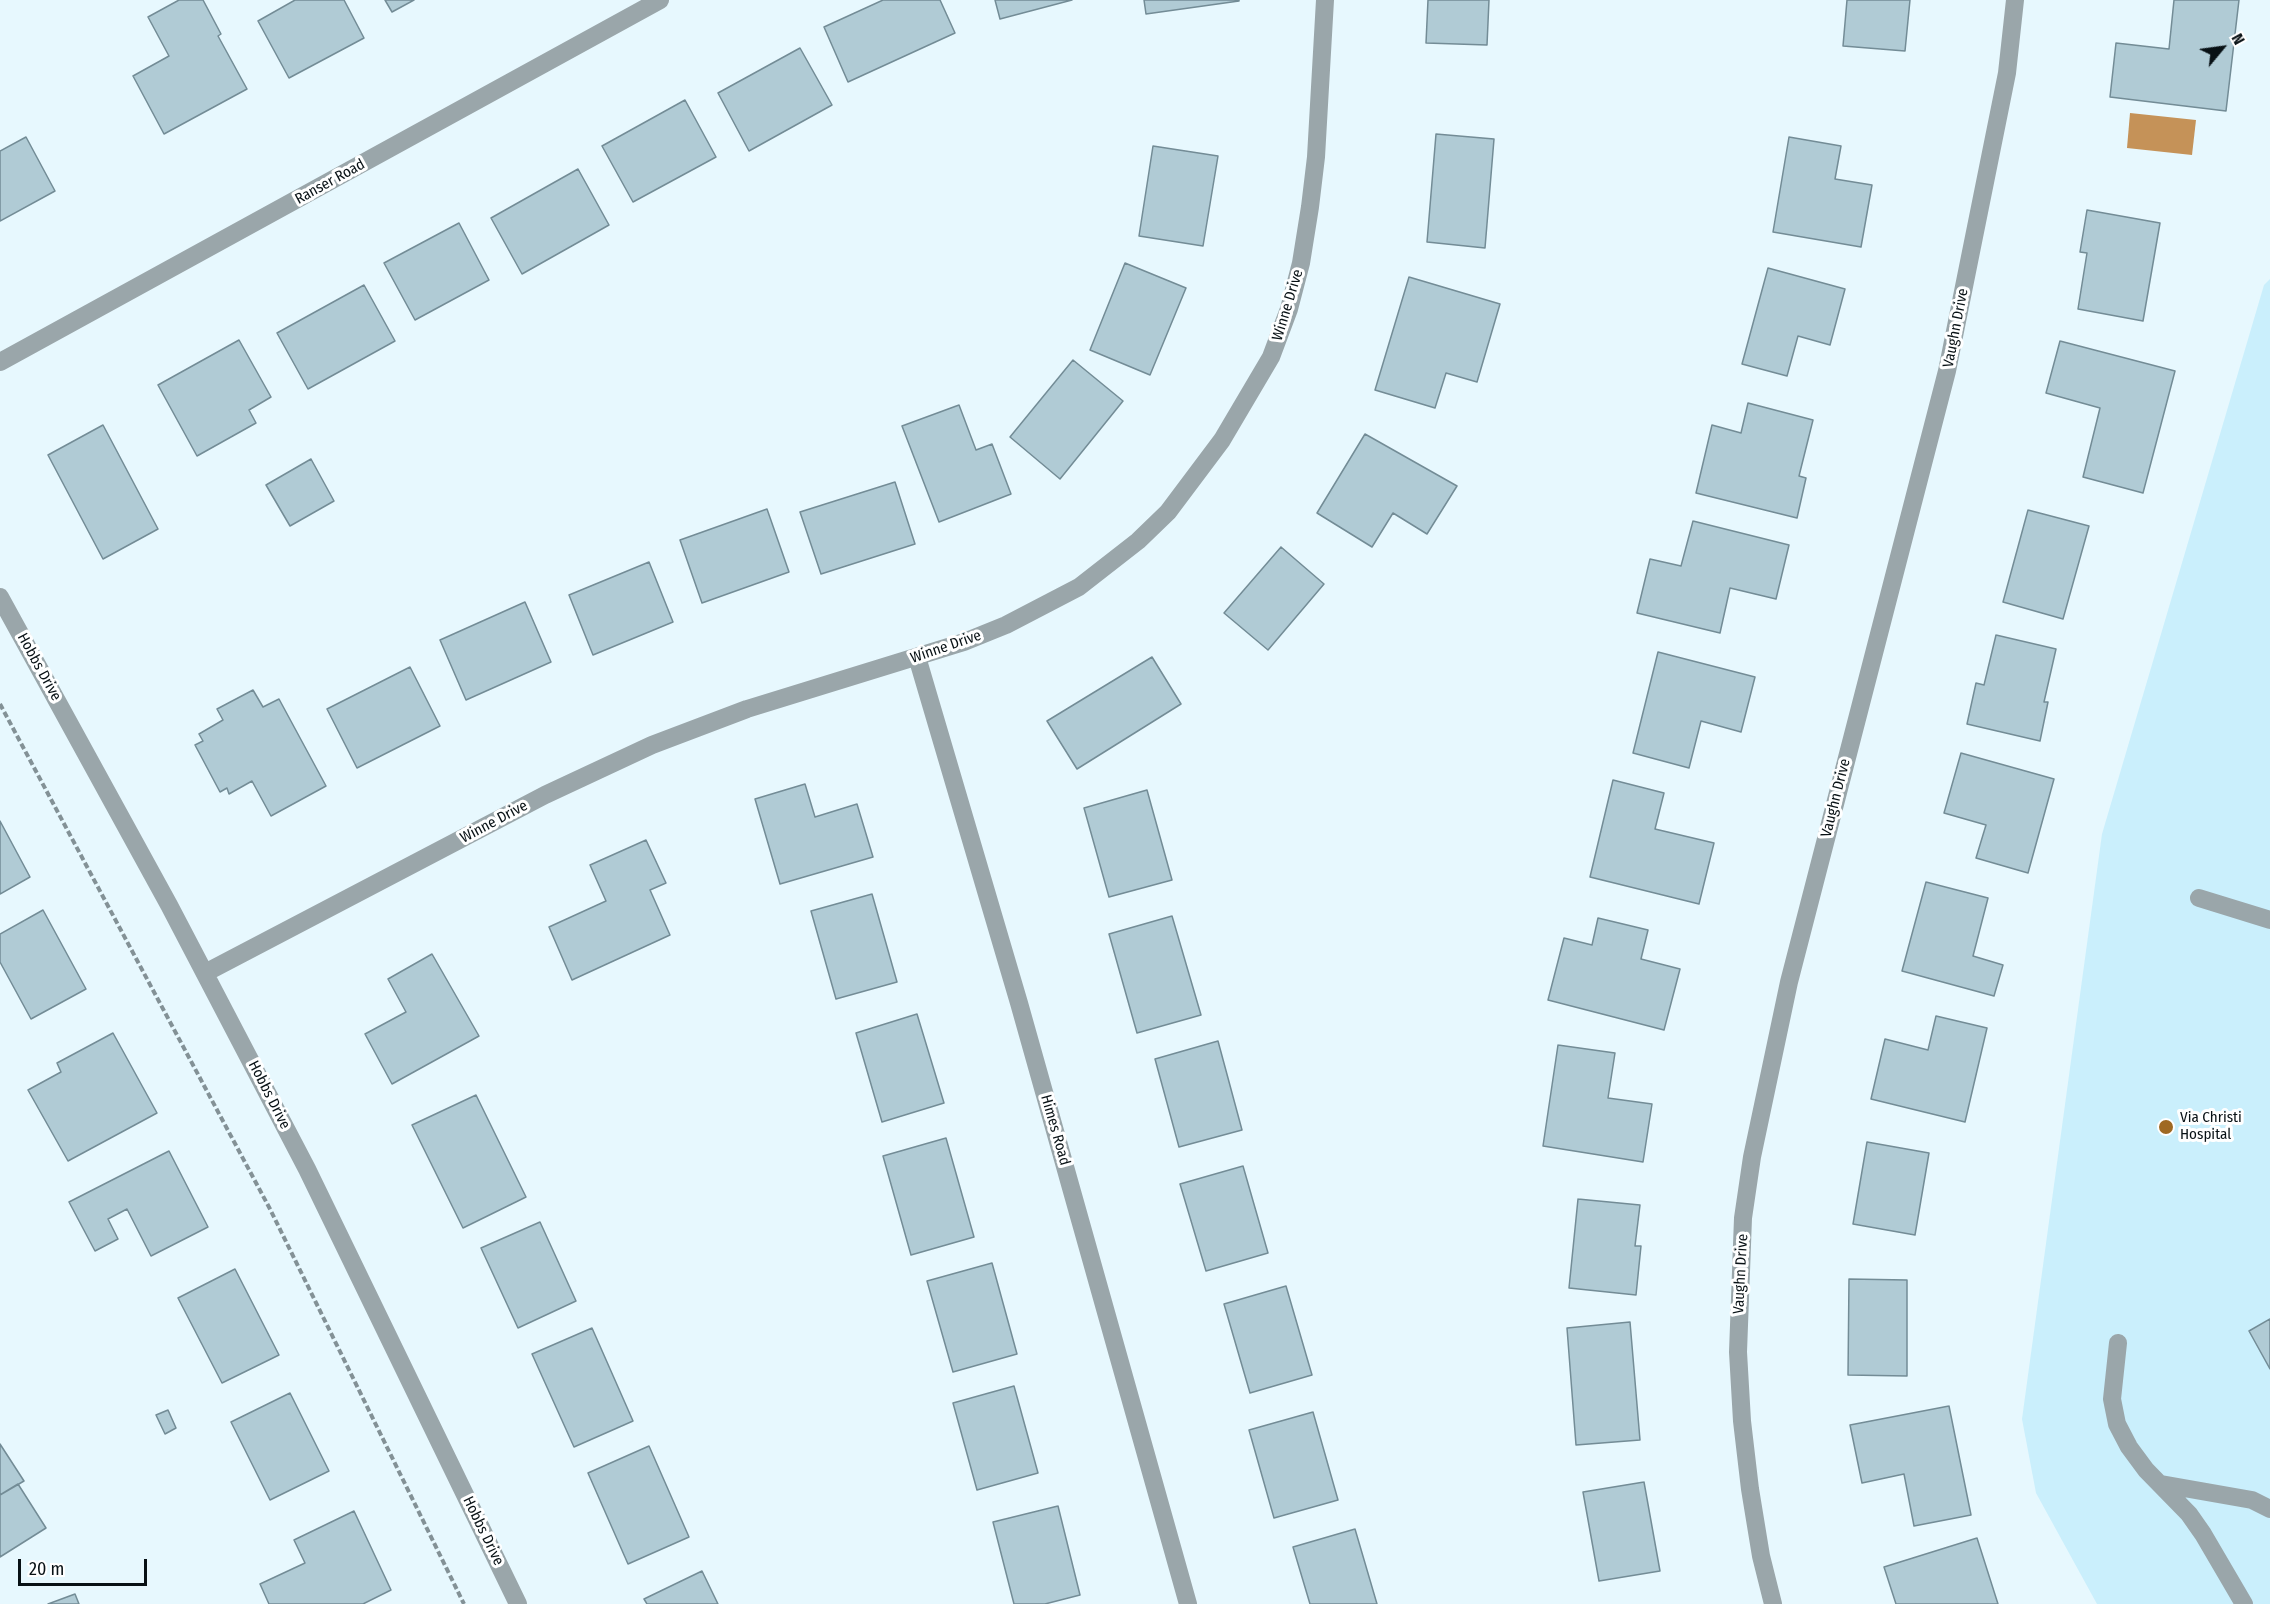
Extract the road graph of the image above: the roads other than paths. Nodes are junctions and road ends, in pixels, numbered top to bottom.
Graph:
1 (660, 0) edge
2 (1324, 0) edge
3 (2015, 0) edge
4 (0, 362) edge
5 (0, 597) edge
6 (916, 657) junction
7 (2199, 898) dead end
8 (2270, 920) edge
9 (205, 973) junction
10 (2118, 1343) dead end
11 (2161, 1484) junction
12 (2270, 1509) edge
13 (519, 1604) edge
14 (1188, 1604) edge
15 (1773, 1604) edge
16 (2244, 1604) edge

1 - 4 street, Ranser Road
2 - 6 street, Winne Drive
3 - 15 street, Vaughn Drive
5 - 9 street, Hobbs Drive
6 - 9 street, Winne Drive
6 - 14 street, Himes Road
7 - 8 street
9 - 13 street, Hobbs Drive
10 - 11 street
11 - 12 street
11 - 16 street

